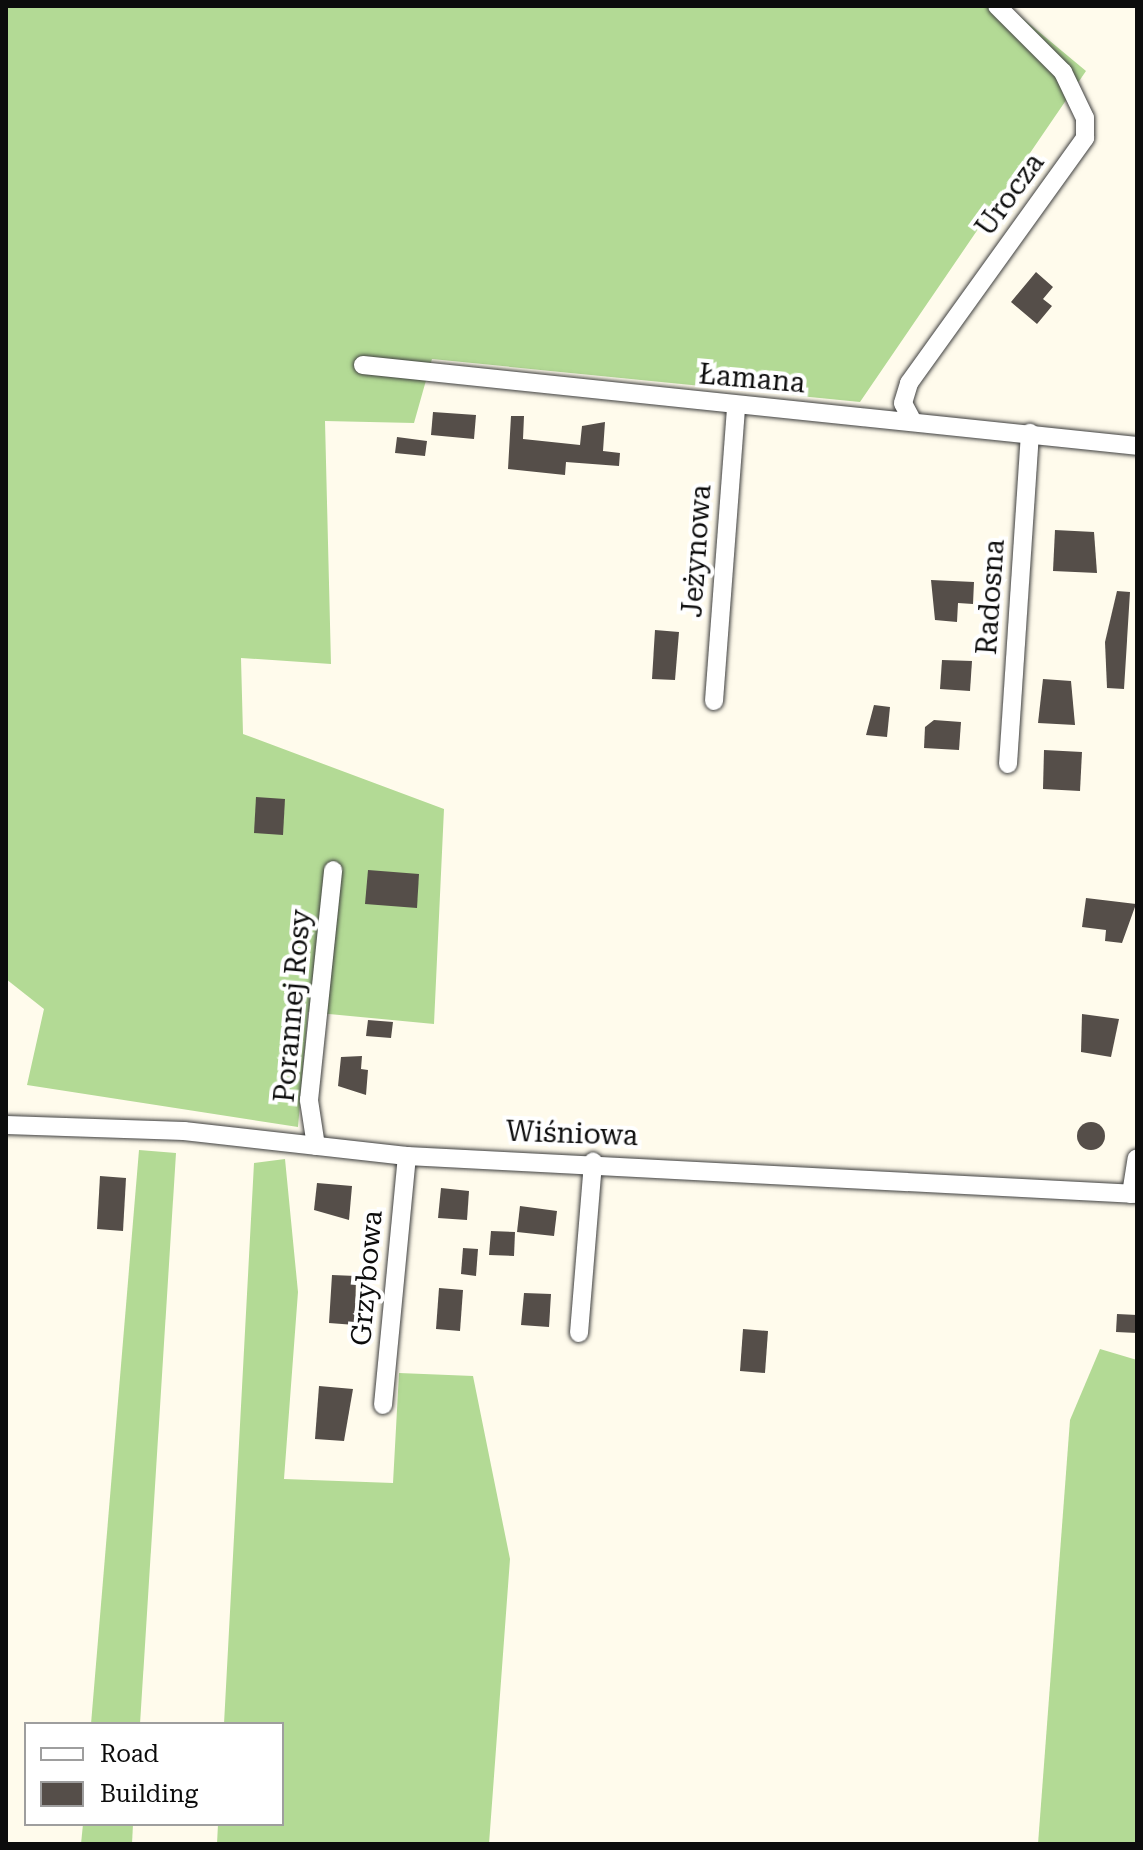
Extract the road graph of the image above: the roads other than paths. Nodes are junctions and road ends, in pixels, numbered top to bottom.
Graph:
1 (997, 6) edge
2 (363, 365) dead end
3 (736, 406) junction
4 (913, 422) junction
5 (1030, 433) junction
6 (1137, 446) edge
7 (714, 701) dead end
8 (1008, 764) dead end
9 (333, 870) dead end
10 (6, 1125) edge
11 (316, 1146) junction
12 (407, 1156) junction
13 (1137, 1158) edge
14 (593, 1162) junction
15 (1134, 1194) edge
16 (579, 1333) dead end
17 (383, 1405) dead end

1 - 4 street, Urocza
2 - 3 street, Łamana
3 - 4 street, Łamana
3 - 7 street, Jeżynowa
4 - 5 street, Łamana
5 - 6 street, Łamana
5 - 8 street, Radosna
9 - 11 street, Porannej Rosy
10 - 11 street, Wiśniowa
11 - 12 street, Wiśniowa
12 - 14 street, Wiśniowa
12 - 17 street, Grzybowa
13 - 15 street
14 - 15 street, Wiśniowa
14 - 16 street

